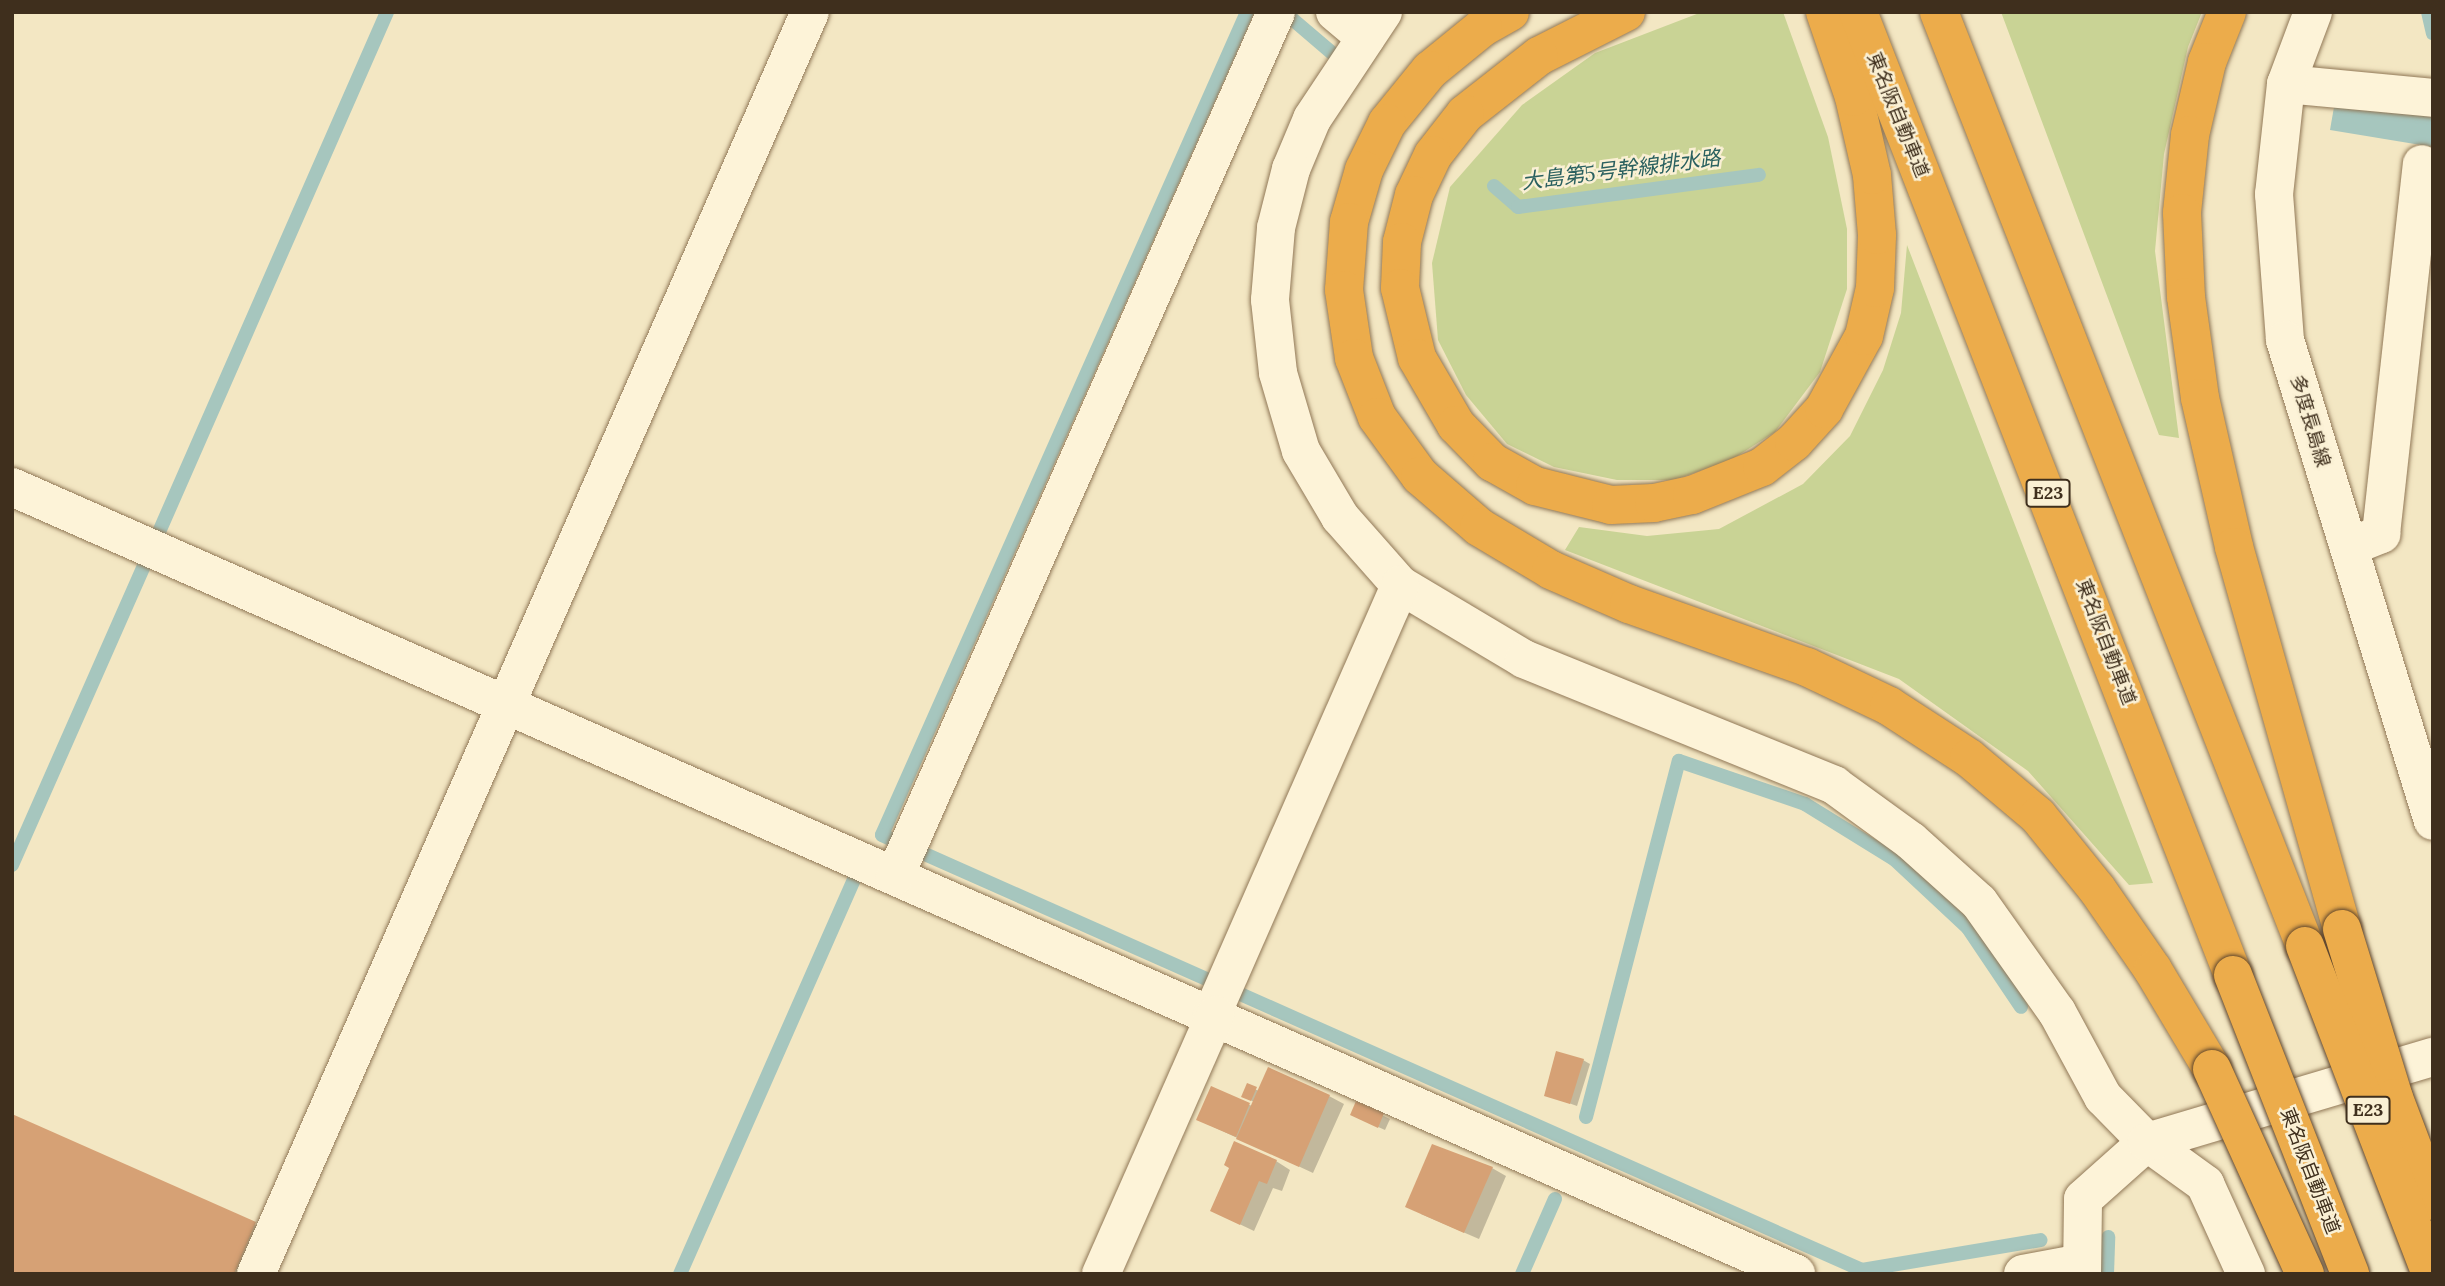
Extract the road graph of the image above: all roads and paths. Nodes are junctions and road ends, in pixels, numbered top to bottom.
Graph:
1 (810, 12) edge
2 (1335, 12) edge
3 (1510, 12) edge
4 (1626, 12) edge
5 (1825, 12) edge
6 (1858, 12) edge
7 (1939, 12) edge
8 (2227, 12) edge
9 (2313, 12) edge
10 (1273, 16) edge
11 (1375, 25) edge
12 (2286, 84) junction
13 (2433, 98) edge
14 (2422, 164) dead end
15 (12, 487) edge
16 (2349, 547) junction
17 (1400, 585) junction
18 (505, 706) junction
19 (2433, 821) edge
20 (897, 870) junction
21 (1214, 1012) junction
22 (2433, 1057) edge
23 (2147, 1142) junction
24 (2433, 1201) edge
25 (2082, 1268) edge
26 (256, 1274) edge
27 (1101, 1274) edge
28 (1796, 1274) edge
29 (2023, 1274) edge
30 (2246, 1274) edge
31 (2305, 1274) edge
32 (2350, 1274) edge
33 (2431, 1274) edge

1 - 18 street
2 - 11 street
3 - 31 highway, bridge
4 - 5 highway
6 - 32 highway, 東名阪自動車道 / E23, bridge
7 - 33 highway, E23, bridge
8 - 24 highway, bridge
9 - 12 street, 多度長島線
10 - 20 street
11 - 17 street
12 - 13 street
12 - 16 street, 多度長島線
14 - 16 street
15 - 18 street
16 - 19 street, 多度長島線
17 - 21 street
17 - 23 street
18 - 20 street
18 - 26 street
20 - 21 street
21 - 27 street
21 - 28 street
22 - 23 street
23 - 25 street
23 - 30 street
25 - 29 street

